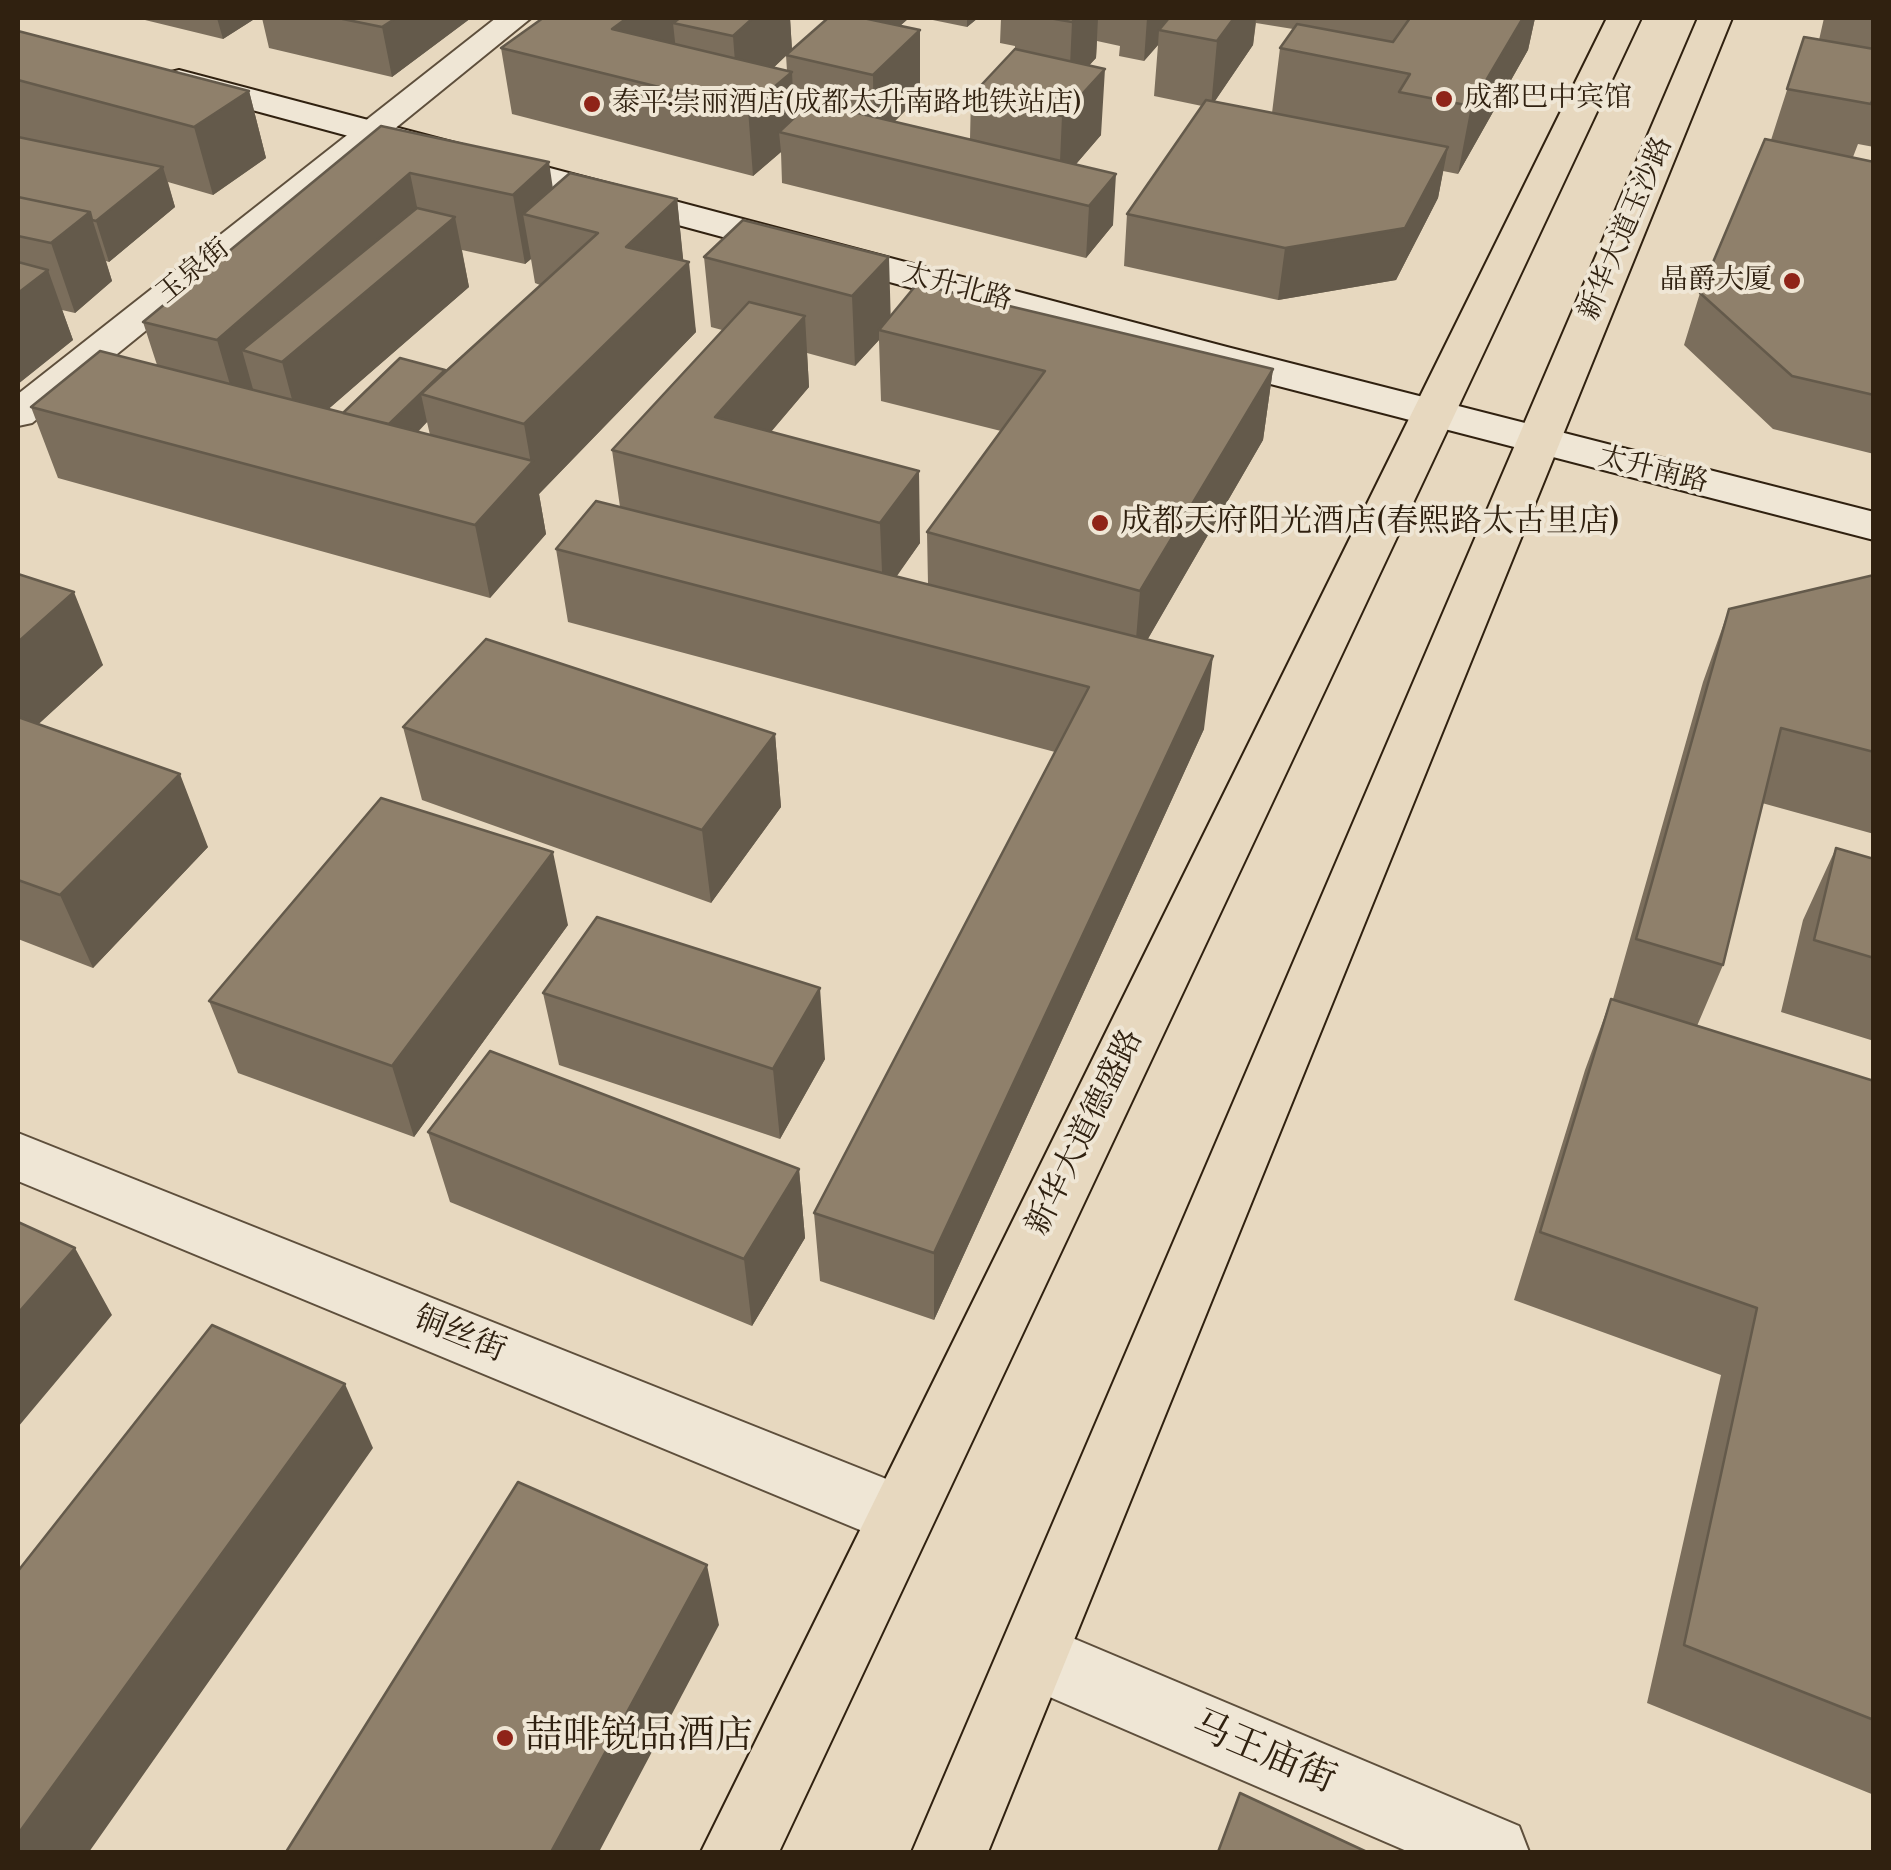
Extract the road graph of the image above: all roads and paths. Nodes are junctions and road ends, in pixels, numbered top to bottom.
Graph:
1 (514, 18) edge
2 (1624, 18) edge
3 (1715, 18) edge
4 (148, 72) edge
5 (372, 131) junction
6 (18, 414) edge
7 (1433, 414) junction
8 (1538, 441) junction
9 (1874, 526) edge
10 (18, 1156) edge
11 (901, 1516) junction
12 (1032, 1655) junction
13 (740, 1852) edge
14 (950, 1852) edge
15 (1494, 1852) edge

1 - 5 street, 玉泉街
2 - 7 main road
3 - 8 main road, 新华大道玉沙路
4 - 5 main road, 太升北路
5 - 6 street, 玉泉街
5 - 7 main road, 太升北路
7 - 8 main road, 太升南路
7 - 11 main road, 新华大道德盛路
8 - 9 main road, 太升南路
8 - 12 main road
10 - 11 street, 铜丝街
11 - 13 main road, 新华大道德盛路
12 - 14 main road
12 - 15 street, 马王庙街

